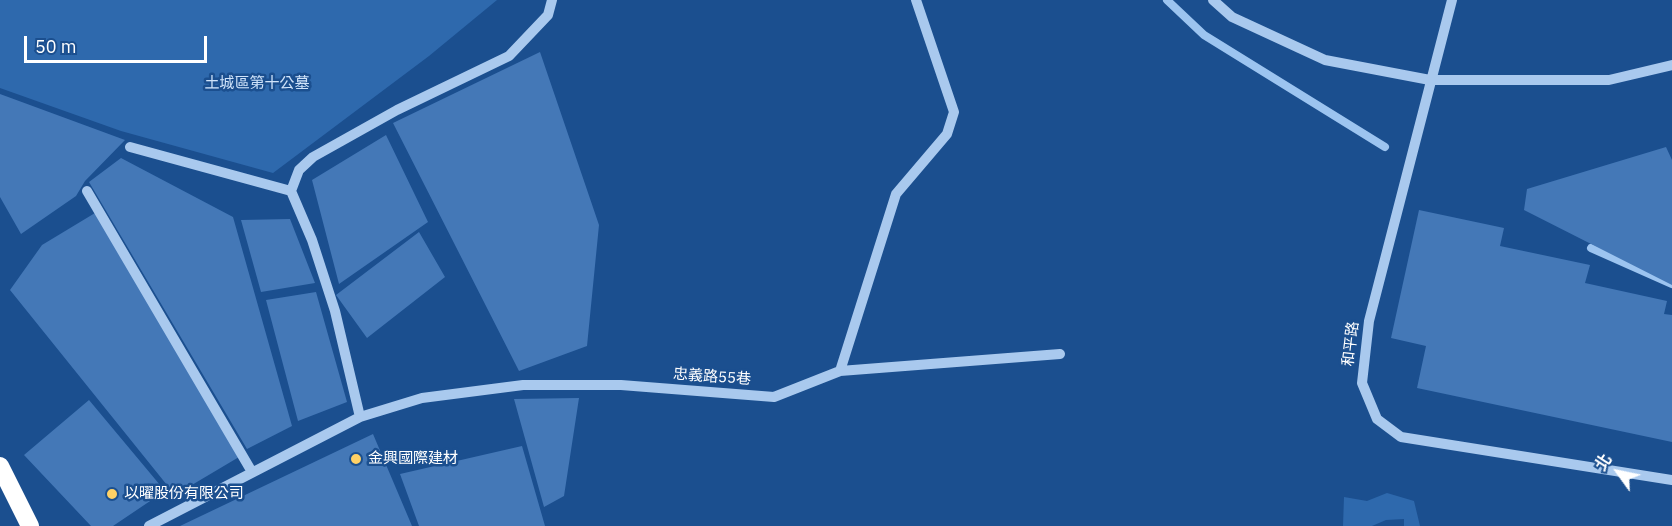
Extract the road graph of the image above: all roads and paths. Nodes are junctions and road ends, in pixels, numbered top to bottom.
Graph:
1 (552, 0) edge
2 (916, 0) edge
3 (1213, 0) edge
4 (1452, 0) edge
5 (1672, 65) edge
6 (1430, 80) junction
7 (130, 147) dead end
8 (291, 190) junction
9 (87, 191) dead end
10 (1060, 354) dead end
11 (840, 371) junction
12 (360, 417) junction
13 (0, 466) edge
14 (252, 472) junction
15 (1672, 480) edge
16 (30, 526) edge
17 (149, 526) edge

1 - 8 lane
2 - 11 lane
3 - 6 lane
4 - 6 lane, 和平路
5 - 6 lane
6 - 15 lane, 和平路
7 - 8 lane
8 - 12 lane
9 - 14 lane
10 - 11 lane, 忠義路55巷
11 - 12 lane, 忠義路55巷
12 - 14 lane, 忠義路55巷
13 - 16 highway
14 - 17 lane, 忠義路55巷

